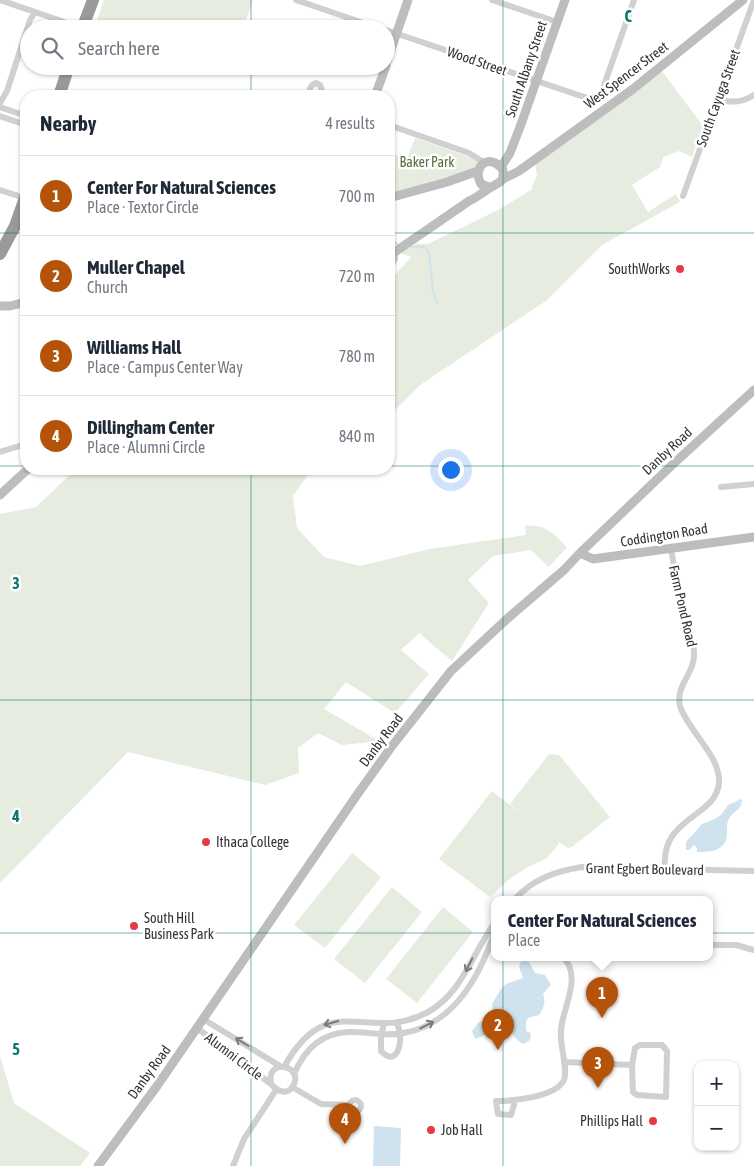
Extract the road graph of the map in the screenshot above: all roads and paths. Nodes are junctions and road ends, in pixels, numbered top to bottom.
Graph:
1 (0, 0) edge
2 (92, 0) edge
3 (296, 0) edge
4 (408, 0) edge
5 (492, 0) edge
6 (564, 0) edge
7 (634, 0) edge
8 (743, 0) edge
9 (754, 0) edge
10 (35, 12) junction
11 (30, 20) edge
12 (57, 20) edge
13 (85, 20) edge
14 (355, 20) edge
15 (557, 22) junction
16 (397, 34) junction
17 (395, 40) edge
18 (20, 51) edge
19 (66, 75) edge
20 (382, 75) edge
21 (536, 81) junction
22 (61, 90) edge
23 (310, 90) edge
24 (322, 90) edge
25 (377, 90) edge
26 (754, 95) edge
27 (717, 99) junction
28 (0, 103) edge
29 (0, 107) edge
30 (20, 114) edge
31 (0, 116) edge
32 (20, 123) edge
33 (395, 127) edge
34 (497, 168) junction
35 (482, 180) junction
36 (0, 190) edge
37 (20, 195) edge
38 (395, 196) edge
39 (683, 196) dead end
40 (20, 213) edge
41 (395, 252) edge
42 (0, 254) edge
43 (20, 304) edge
44 (0, 306) edge
45 (754, 390) edge
46 (20, 446) edge
47 (0, 452) edge
48 (22, 475) edge
49 (754, 484) edge
50 (722, 488) dead end
51 (0, 495) edge
52 (754, 537) edge
53 (671, 548) junction
54 (580, 553) junction
55 (665, 869) junction
56 (754, 871) edge
57 (518, 896) edge
58 (491, 928) edge
59 (491, 944) edge
60 (713, 945) edge
61 (754, 950) edge
62 (566, 961) edge
63 (203, 1019) junction
64 (397, 1023) junction
65 (384, 1024) junction
66 (197, 1028) junction
67 (400, 1034) junction
68 (381, 1035) junction
69 (564, 1062) junction
70 (632, 1065) junction
71 (282, 1066) junction
72 (294, 1074) junction
73 (271, 1084) junction
74 (292, 1087) junction
75 (276, 1090) junction
76 (515, 1101) dead end
77 (349, 1105) dead end
78 (98, 1166) edge
79 (233, 1166) edge

1 - 10 street
2 - 13 highway
3 - 14 street
4 - 16 street
5 - 15 street
6 - 15 street, South Albany Street
7 - 21 street, Wood Street
8 - 34 street, West Spencer Street
9 - 27 street, South Cayuga Street
10 - 11 street
10 - 12 street
15 - 21 street, South Albany Street
16 - 17 street
16 - 21 street, Wood Street
18 - 28 street
19 - 22 highway
20 - 25 street
21 - 34 street, South Albany Street
23 - 24 street
26 - 27 street
27 - 39 street, South Cayuga Street
29 - 30 street
31 - 32 street
33 - 34 street
34 - 35 street
34 - 35 street, West Spencer Street
35 - 38 street
35 - 41 street
36 - 37 street
40 - 42 highway
43 - 44 street
45 - 54 street, Danby Road
46 - 47 street
48 - 51 street
49 - 50 street
52 - 53 street, Coddington Road
53 - 54 street, Coddington Road
53 - 55 street, Farm Pond Road
54 - 63 street, Danby Road
55 - 56 street, Grant Egbert Boulevard
55 - 57 street, Grant Egbert Boulevard
58 -> 64 street
67 -> 59 street
60 - 61 street
62 - 69 street
63 - 66 street, Danby Road
71 -> 63 street, Alumni Circle
64 - 65 street
64 - 67 street
65 - 68 street
65 -> 71 street
66 - 73 street, Alumni Circle
66 - 78 street, Danby Road
67 - 68 street
67 - 68 street
68 - 72 street
69 - 70 street
69 - 76 street
70 - 70 street
71 - 72 street
71 - 73 street
72 - 74 street
73 - 75 street
74 - 75 street
74 - 77 street
75 - 79 street

